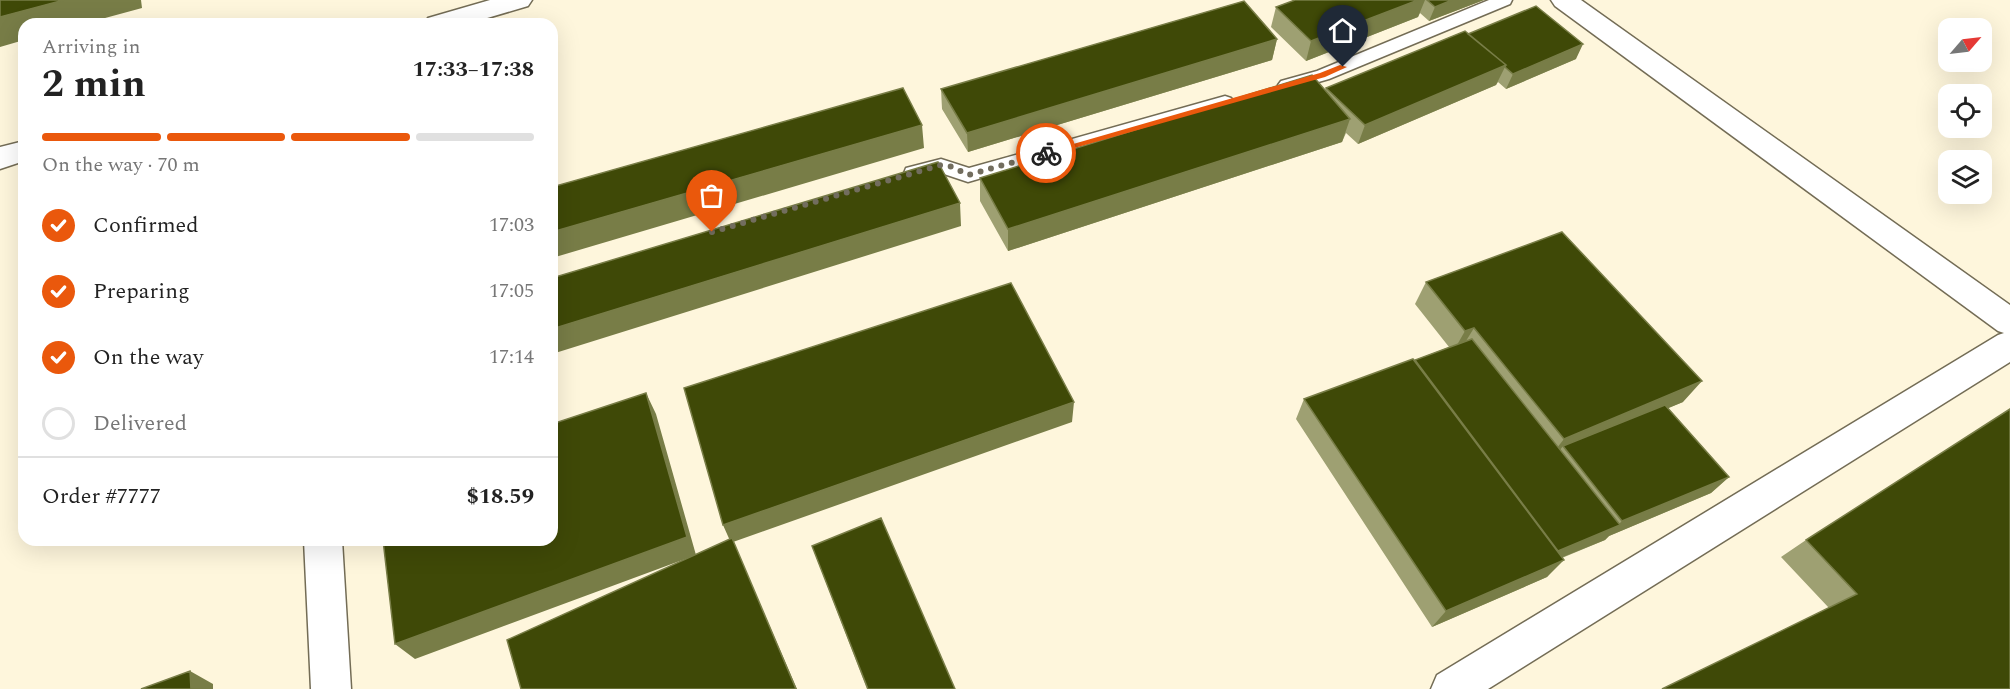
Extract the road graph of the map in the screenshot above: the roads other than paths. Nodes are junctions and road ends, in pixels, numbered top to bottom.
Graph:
1 (519, 0) edge
2 (1504, 0) edge
3 (1564, 0) edge
4 (458, 18) edge
5 (1265, 91) edge
6 (1242, 98) edge
7 (18, 153) edge
8 (0, 159) edge
9 (895, 178) edge
10 (2010, 322) edge
11 (2010, 345) edge
12 (323, 546) edge
13 (331, 689) edge
14 (1451, 689) edge

1 - 4 street
2 - 5 lane
3 - 10 street
6 - 9 lane
7 - 8 street
11 - 14 street
12 - 13 street

